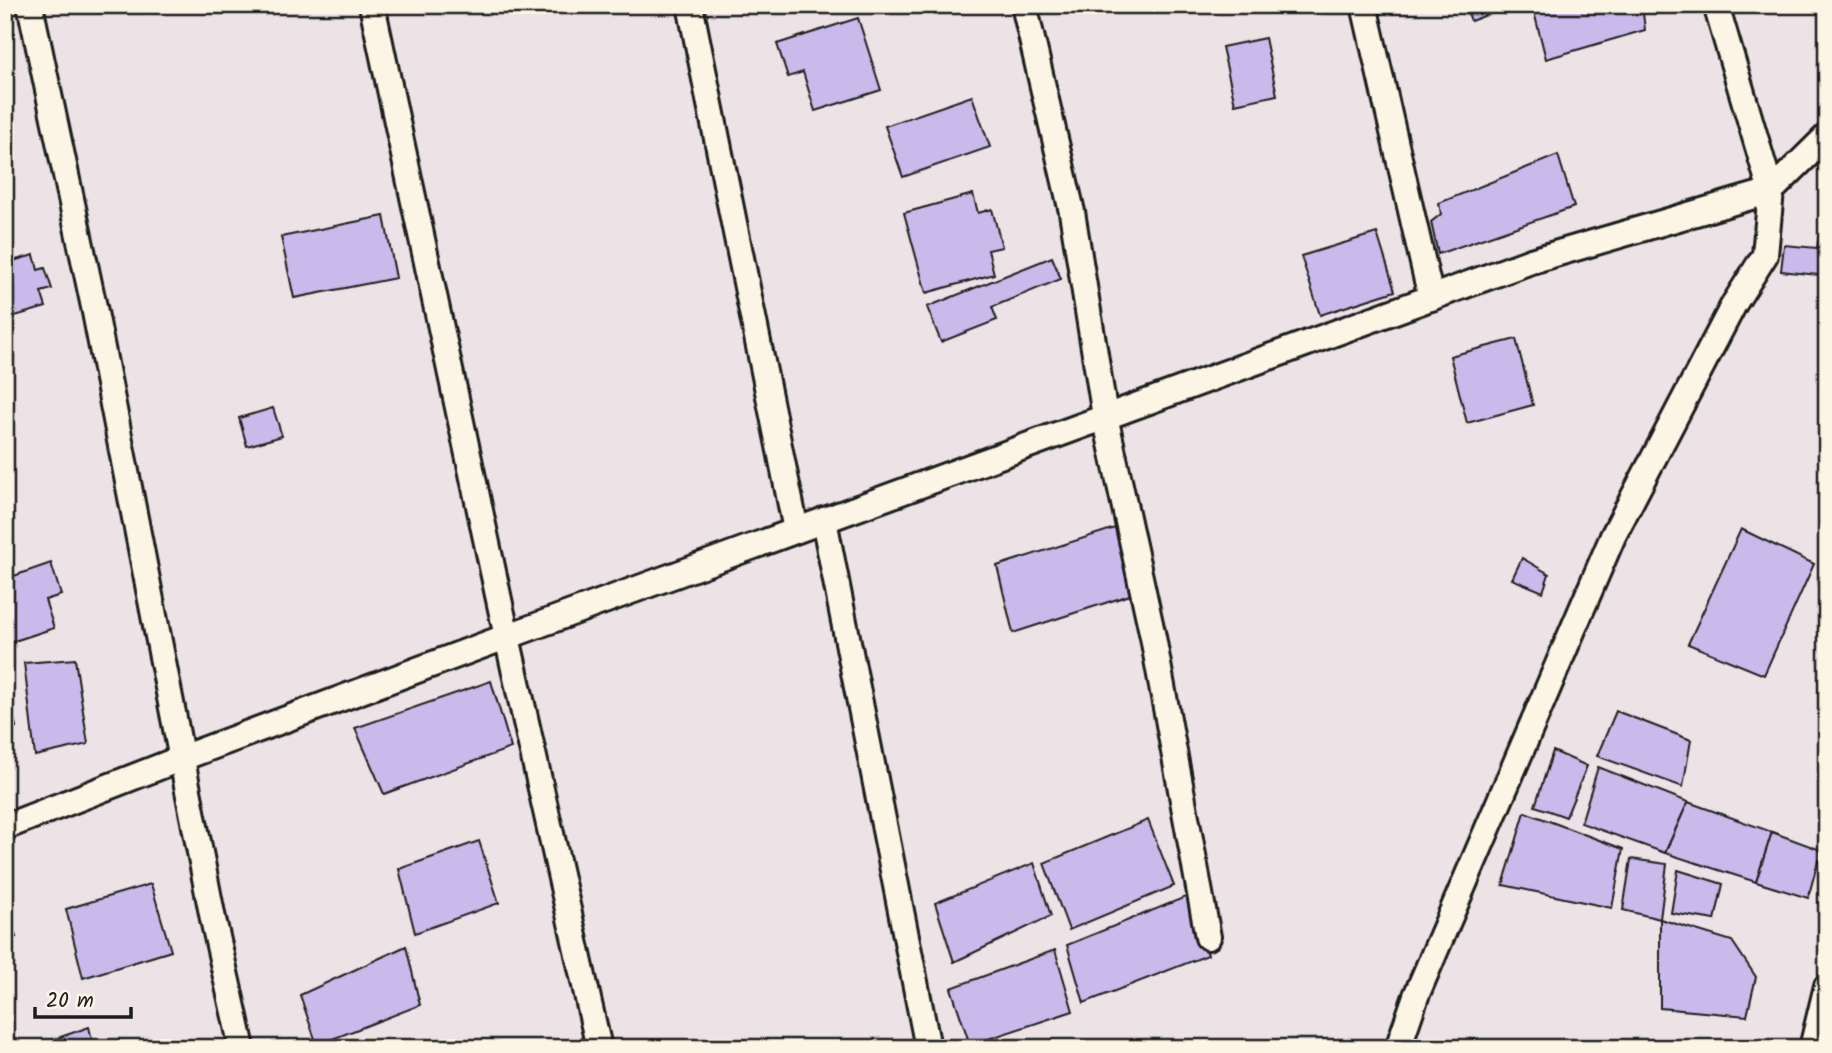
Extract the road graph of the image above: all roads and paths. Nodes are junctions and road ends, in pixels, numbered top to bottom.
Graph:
1 (30, 5) edge
2 (372, 5) edge
3 (690, 5) edge
4 (1024, 5) edge
5 (1364, 5) edge
6 (1716, 5) edge
7 (1827, 136) edge
8 (1771, 191) junction
9 (1431, 298) junction
10 (1105, 416) junction
11 (824, 520) junction
12 (796, 530) junction
13 (507, 637) junction
14 (182, 758) junction
15 (5, 827) edge
16 (1208, 937) dead end
17 (1827, 986) edge
18 (242, 1048) edge
19 (599, 1048) edge
20 (928, 1048) edge
21 (1398, 1048) edge
22 (1812, 1048) edge

1 - 14 street
2 - 13 street
3 - 12 street
4 - 10 street
5 - 9 street
6 - 8 street
7 - 8 street
8 - 9 street
8 - 21 street
9 - 10 street
10 - 11 street
10 - 16 street
11 - 12 street
11 - 20 street
12 - 13 street
13 - 14 street
13 - 19 street
14 - 15 street
14 - 18 street
17 - 22 street

